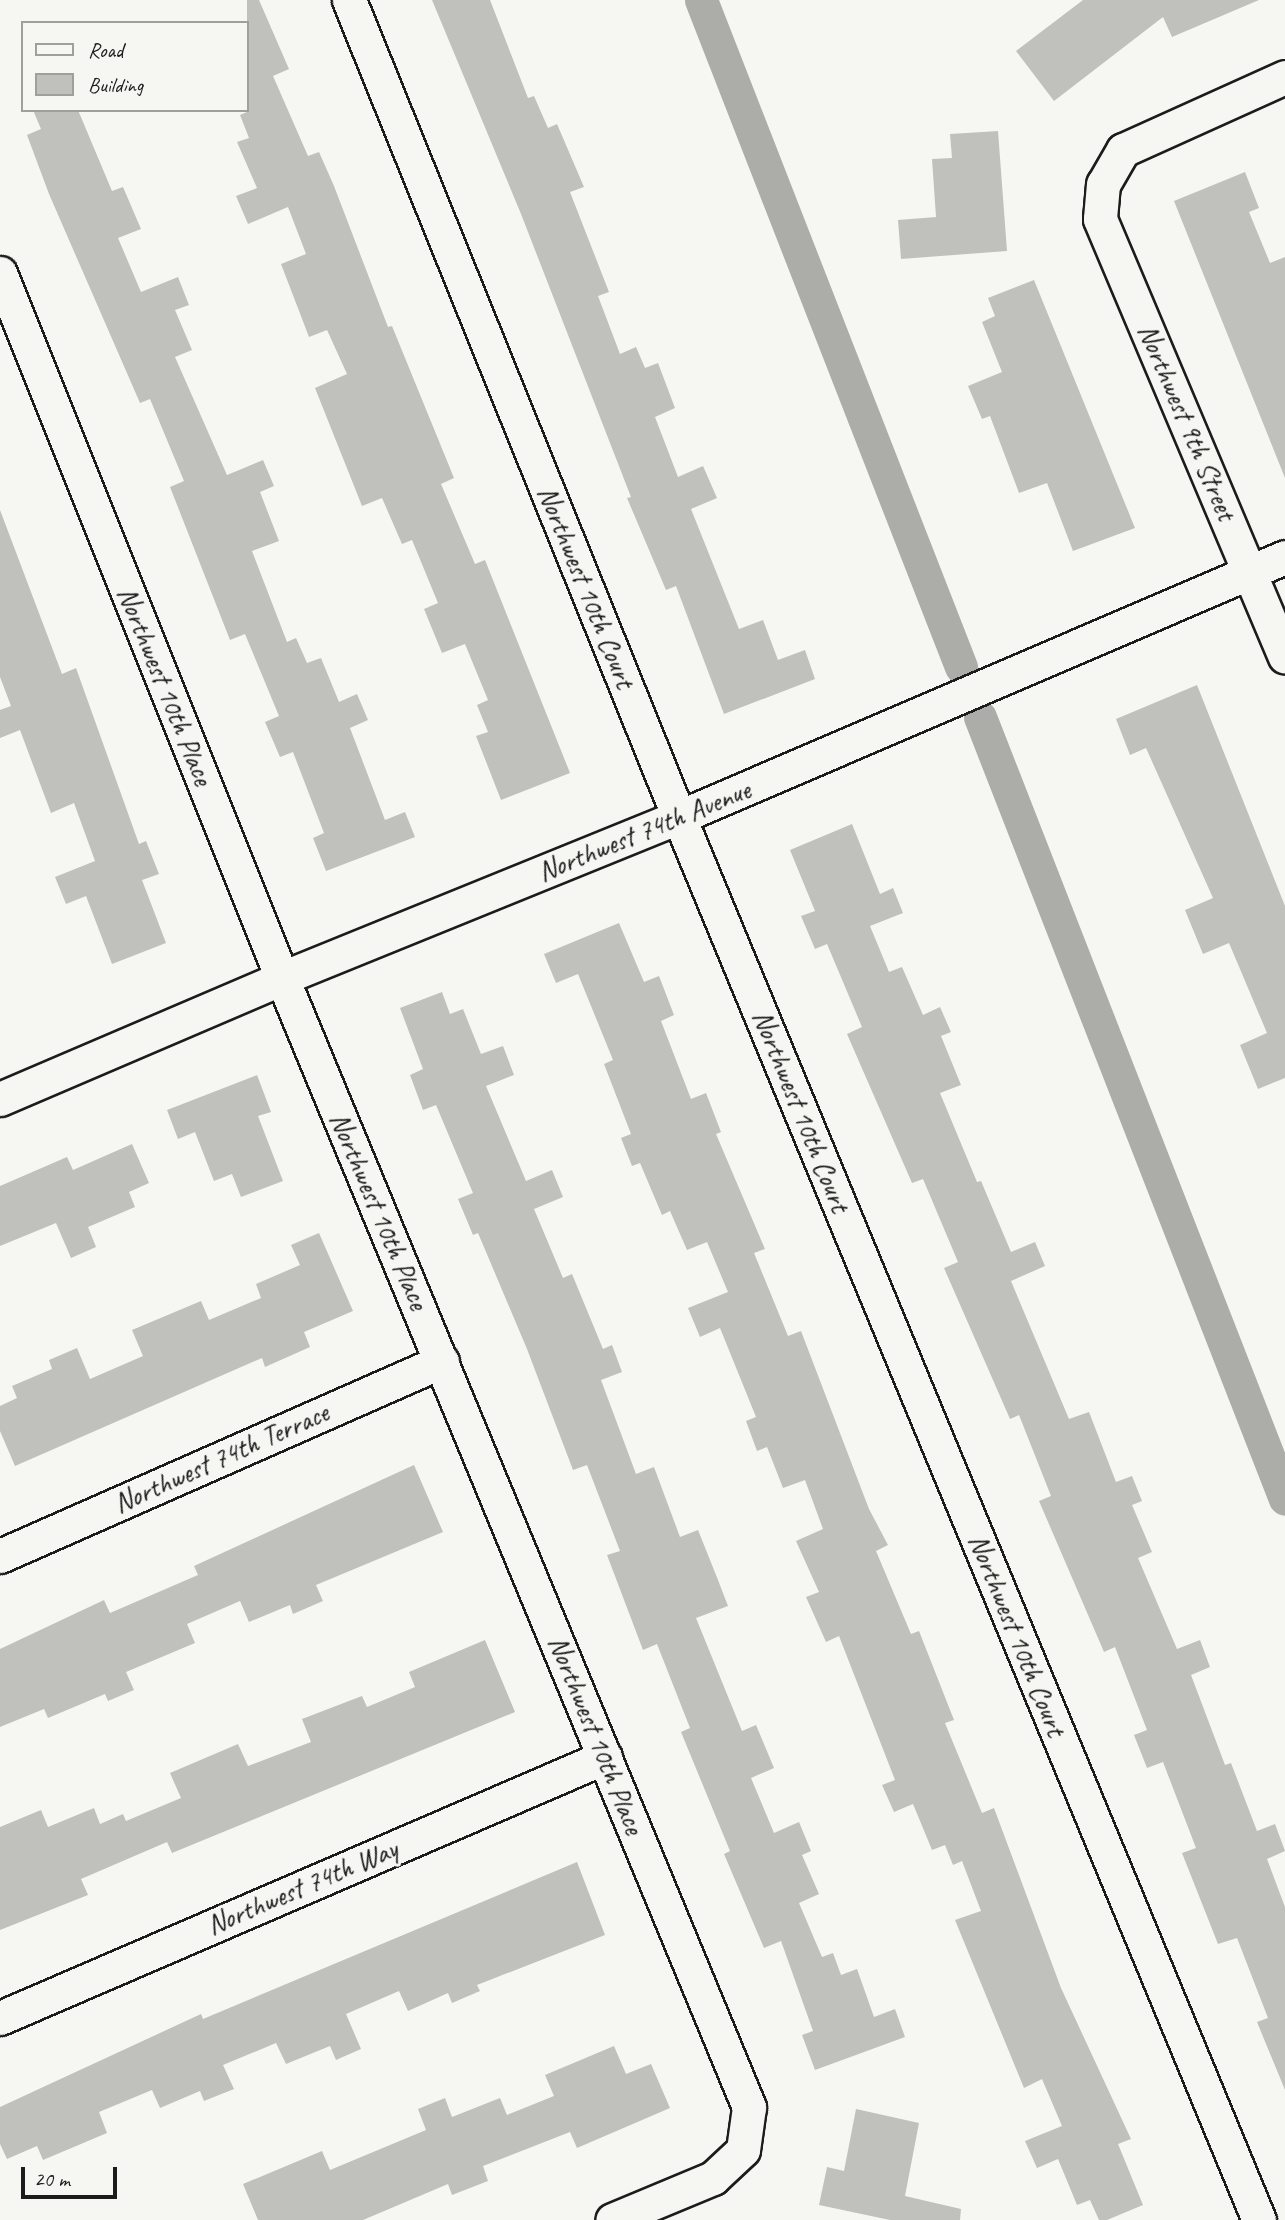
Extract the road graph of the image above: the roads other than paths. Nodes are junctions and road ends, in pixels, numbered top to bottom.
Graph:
1 (349, 0) edge
2 (1285, 77) edge
3 (0, 273) edge
4 (1285, 557) edge
5 (1251, 572) junction
6 (1285, 657) edge
7 (679, 817) junction
8 (282, 978) junction
9 (0, 1099) edge
10 (442, 1361) junction
11 (0, 1556) edge
12 (605, 1757) junction
13 (0, 2018) edge
14 (612, 2220) edge
15 (1259, 2220) edge

1 - 7 street, Northwest 10th Court
2 - 5 street, Northwest 9th Street
3 - 8 street, Northwest 10th Place
4 - 5 street, Northwest 74th Avenue
5 - 6 street, Northwest 9th Street
5 - 7 street, Northwest 74th Avenue
7 - 8 street, Northwest 74th Avenue
7 - 15 street, Northwest 10th Court
8 - 9 street, Northwest 74th Avenue
8 - 10 street, Northwest 10th Place
10 - 11 street, Northwest 74th Terrace
10 - 12 street, Northwest 10th Place
12 - 13 street, Northwest 74th Way
12 - 14 street, Northwest 10th Place

